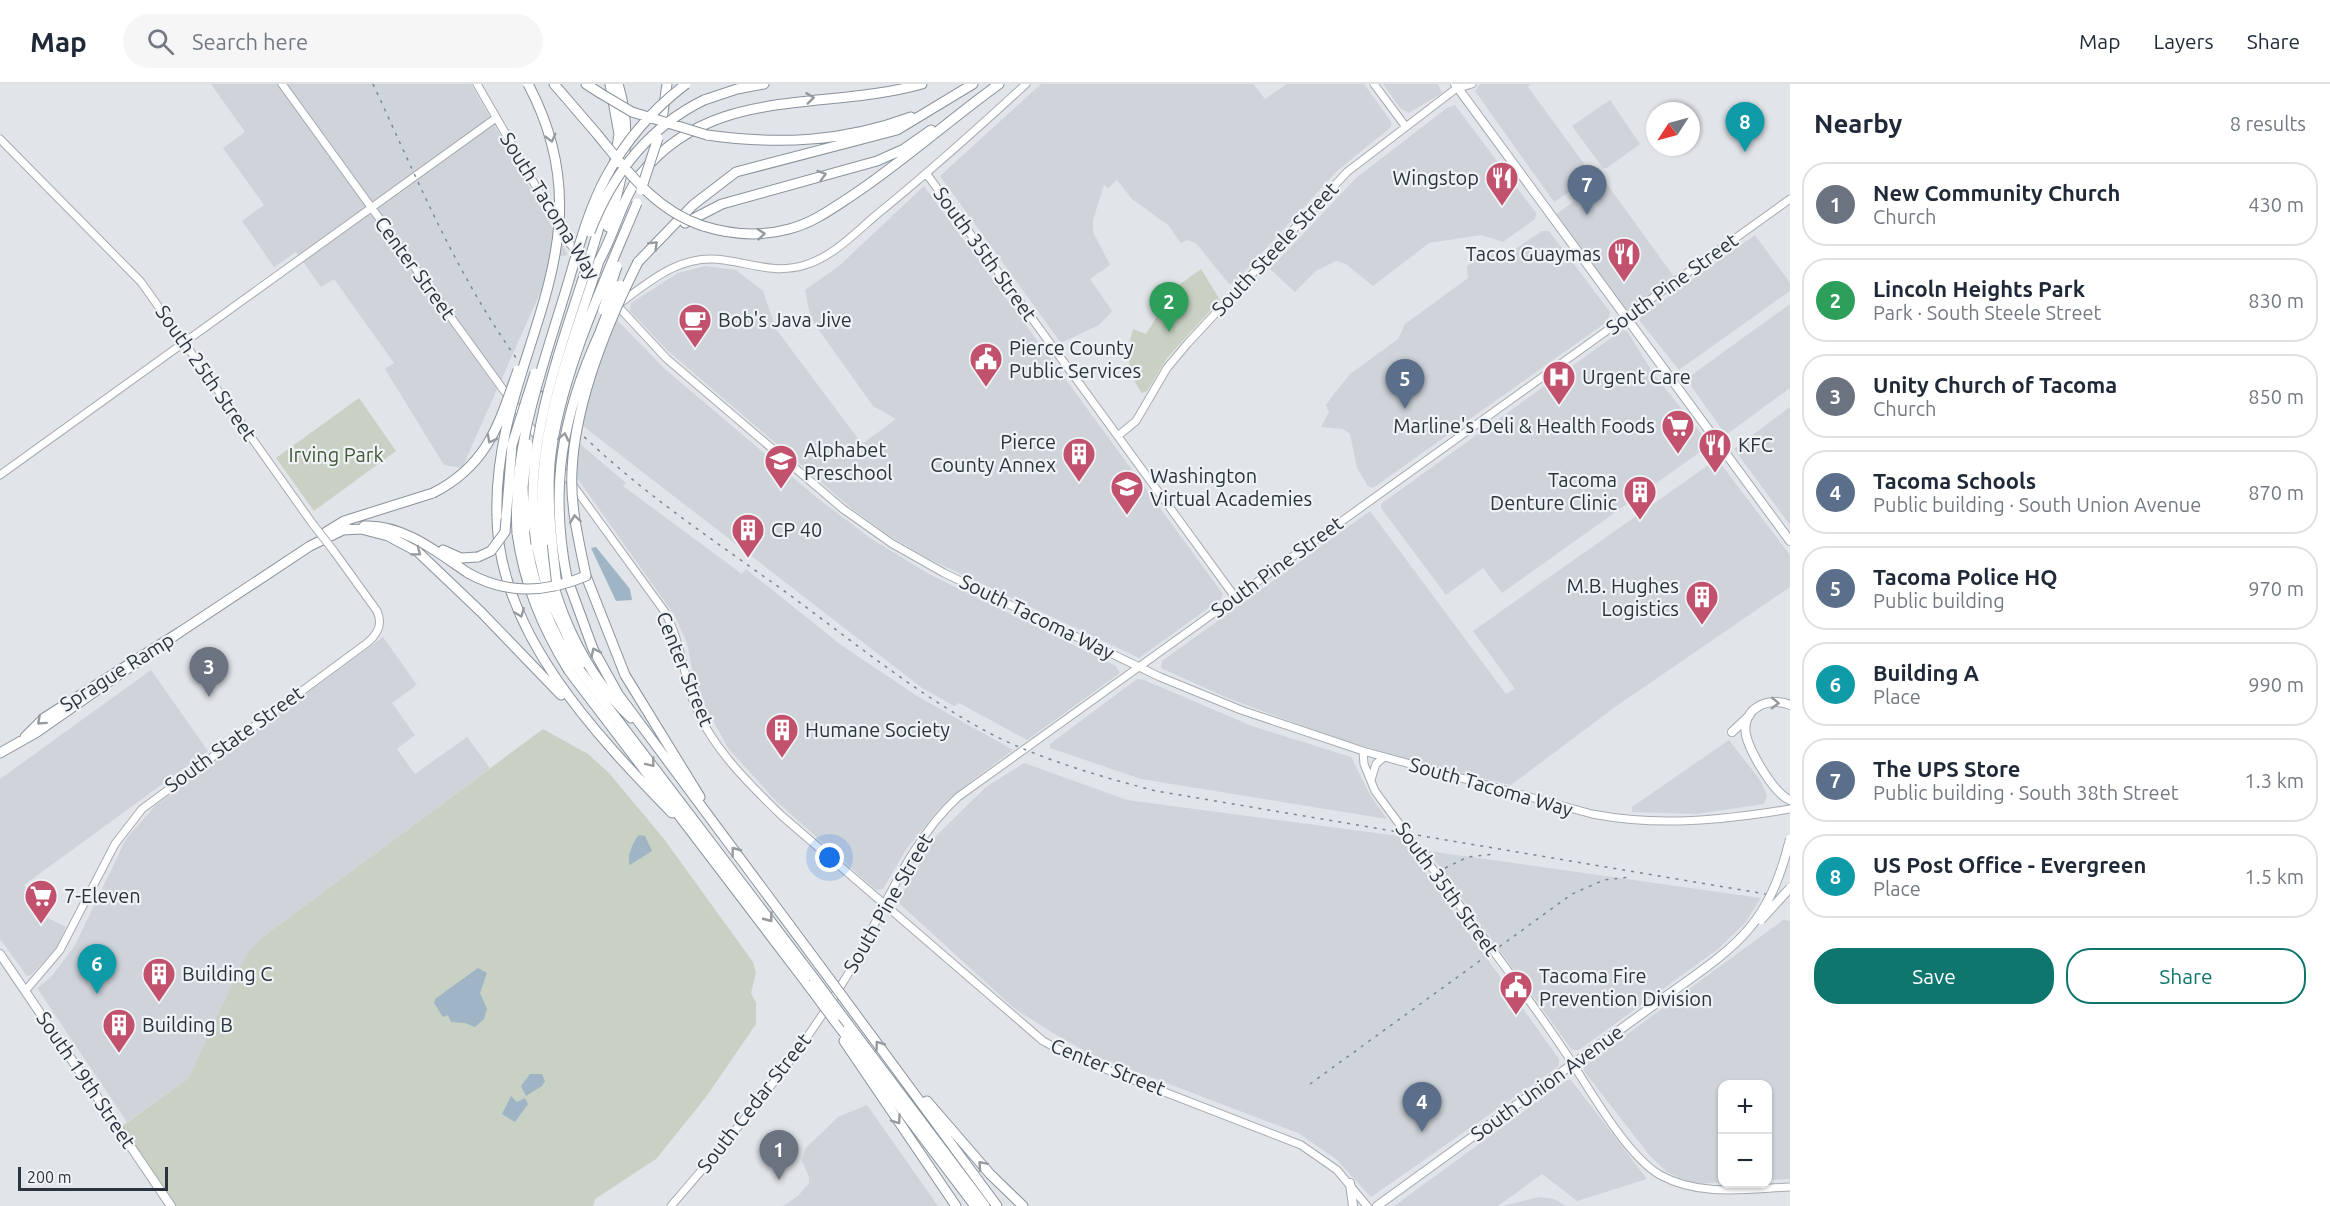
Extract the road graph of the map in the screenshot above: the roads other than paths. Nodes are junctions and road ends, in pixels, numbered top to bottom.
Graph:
1 (282, 84) edge
2 (477, 84) edge
3 (528, 84) edge
4 (554, 84) edge
5 (586, 84) edge
6 (610, 84) edge
7 (618, 84) edge
8 (667, 84) edge
9 (686, 84) edge
10 (764, 84) edge
11 (922, 84) edge
12 (973, 84) edge
13 (999, 84) edge
14 (1026, 84) edge
15 (1374, 84) edge
16 (1472, 84) edge
17 (1458, 85) edge
18 (971, 105) junction
19 (938, 108) junction
20 (496, 118) junction
21 (1406, 127) junction
22 (0, 139) edge
23 (926, 173) junction
24 (1790, 199) edge
25 (637, 203) junction
26 (371, 207) junction
27 (672, 228) junction
28 (599, 261) junction
29 (638, 262) junction
30 (617, 305) junction
31 (1627, 317) junction
32 (537, 327) junction
33 (554, 329) junction
34 (184, 342) junction
35 (587, 359) junction
36 (1119, 435) junction
37 (0, 475) edge
38 (384, 527) junction
39 (343, 530) junction
40 (521, 532) junction
41 (1790, 541) edge
42 (540, 543) junction
43 (310, 546) junction
44 (586, 576) junction
45 (557, 586) junction
46 (1235, 597) junction
47 (379, 629) joint
48 (1139, 666) junction
49 (1790, 705) edge
50 (1749, 716) junction
51 (1732, 732) dead end
52 (650, 737) junction
53 (636, 743) junction
54 (1363, 751) junction
55 (0, 753) edge
56 (1384, 757) junction
57 (628, 765) junction
58 (1371, 780) junction
59 (1790, 800) edge
60 (1790, 809) edge
61 (708, 814) junction
62 (692, 834) junction
63 (1790, 839) edge
64 (1790, 888) edge
65 (883, 905) junction
66 (1744, 935) junction
67 (0, 954) edge
68 (26, 990) junction
69 (833, 998) joint
70 (844, 1031) junction
71 (1573, 1064) junction
72 (904, 1078) junction
73 (1350, 1183) junction
74 (1790, 1188) edge
75 (1394, 1194) junction
76 (171, 1206) edge
77 (671, 1206) edge
78 (956, 1206) edge
79 (975, 1206) edge
80 (985, 1206) edge
81 (997, 1206) edge
82 (1023, 1206) edge
83 (1353, 1206) edge
84 (1367, 1206) edge
85 (1377, 1206) edge
86 (1389, 1206) edge

1 - 26 main road, Center Street
2 - 20 main road, South Tacoma Way
3 -> 32 highway, bridge
4 -> 18 highway, bridge
5 - 19 highway, bridge
6 - 42 highway, bridge
7 - 28 highway
8 - 25 highway, bridge
9 - 33 highway, bridge
10 - 40 highway, bridge
28 -> 11 highway
12 - 19 highway
13 - 18 highway
14 - 23 main road
15 - 21 main road
16 - 17 main road, South Steele Street
17 - 21 main road, South Steele Street
17 - 31 main road
27 -> 18 highway
19 - 27 highway
20 - 26 main road
20 - 30 main road, South Tacoma Way
21 - 36 main road, South Steele Street
22 - 34 main road, South 25th Street
23 - 30 main road
23 - 36 main road, South 35th Street
24 - 31 main road, South Pine Street
25 - 35 highway, bridge
25 - 45 highway, bridge
26 - 34 main road
26 - 65 main road, Center Street
29 -> 27 highway
28 - 42 highway, bridge
29 - 35 highway, bridge
44 -> 29 highway, bridge
30 - 48 main road, South Tacoma Way
31 - 41 main road
31 - 46 main road, South Pine Street
32 -> 43 highway, bridge
32 -> 57 highway, bridge
33 - 38 highway, bridge
33 - 40 highway, bridge
34 - 37 main road
34 - 47 main road, South 25th Street, bridge
52 -> 35 highway, bridge
36 - 46 main road, South 35th Street
38 - 39 highway
38 - 45 highway, bridge
39 - 43 highway
39 -> 57 highway
40 - 53 highway
40 - 62 highway
42 - 52 highway
42 - 53 highway
43 - 55 highway, Sprague Ramp
44 - 45 highway, bridge
44 - 61 highway
46 - 48 main road, South Pine Street
47 - 68 main road, South State Street
48 - 54 main road, South Tacoma Way
48 - 65 main road, South Pine Street
50 -> 49 main road
50 - 51 main road
50 - 59 main road
52 - 61 highway
53 -> 70 highway, bridge
54 - 56 main road, South Tacoma Way
54 - 58 main road, South 35th Street
56 - 58 main road
56 - 60 main road, South Tacoma Way
57 - 62 highway
58 - 71 main road, South 35th Street
72 -> 61 highway, bridge
62 - 70 highway, bridge
63 - 66 main road, South Union Avenue, bridge
64 - 66 main road, bridge
65 - 69 main road, South Pine Street
65 - 73 main road, Center Street
66 - 71 main road, South Union Avenue, bridge
67 - 68 main road, South 19th Street
68 - 76 main road, South 19th Street
69 - 77 main road, South Cedar Street
70 -> 78 highway
70 - 79 highway
70 - 80 highway
71 - 74 main road, South 35th Street
71 - 75 main road, South Union Avenue
72 - 81 highway
82 -> 72 highway
73 - 83 main road
73 - 84 main road, Center Street
75 - 85 main road, South Union Avenue
75 - 86 main road

